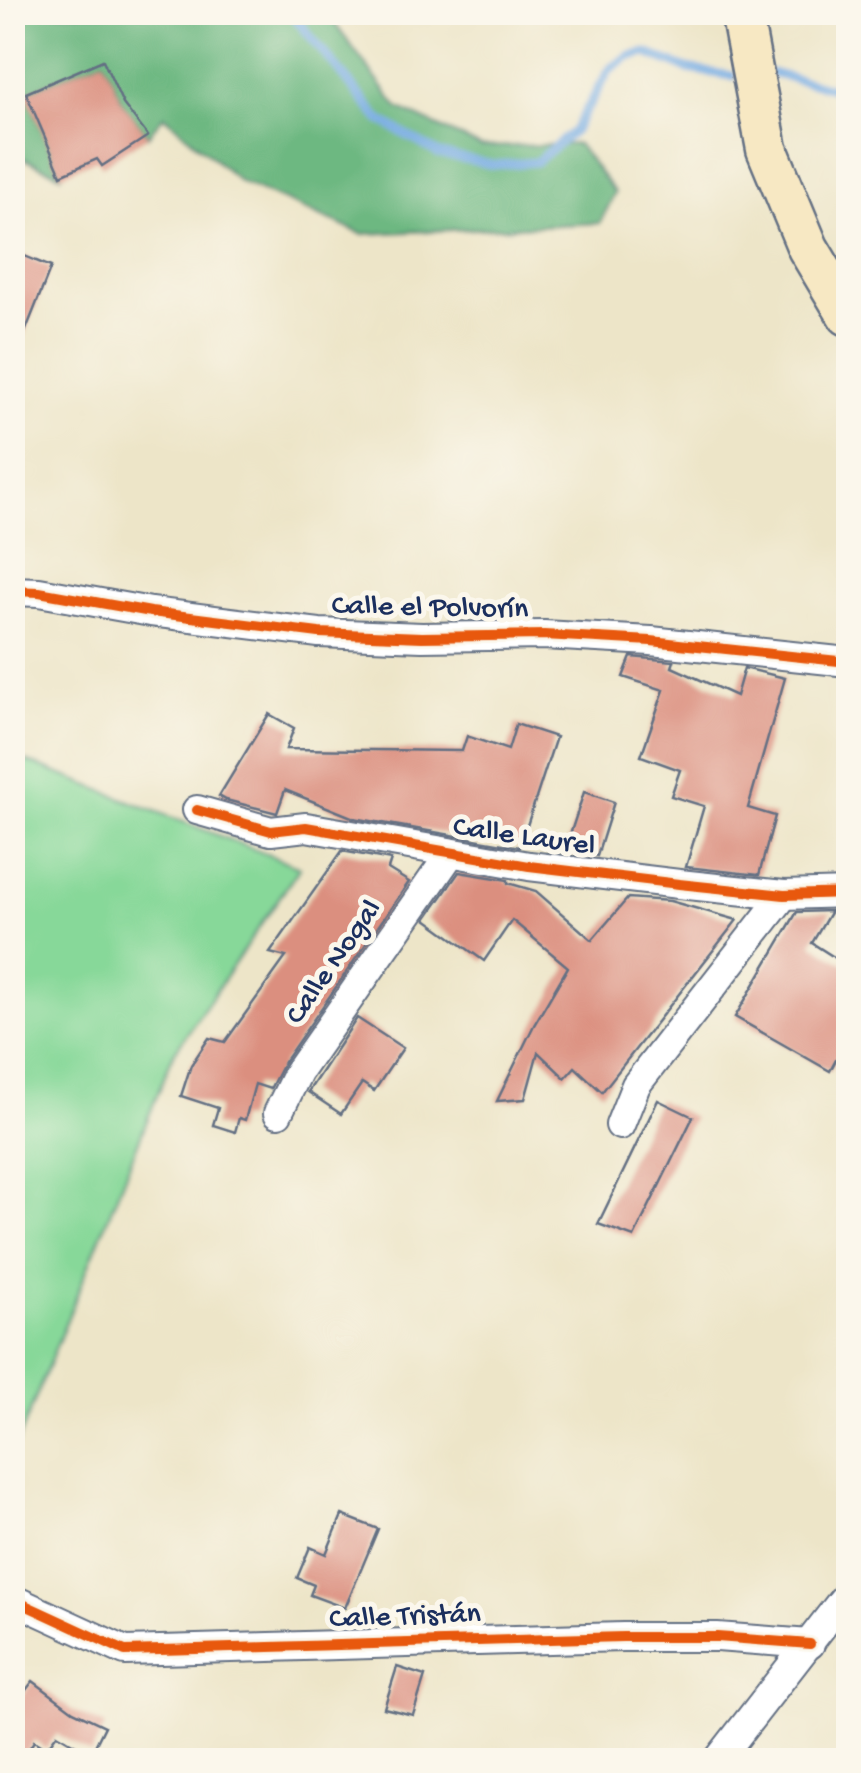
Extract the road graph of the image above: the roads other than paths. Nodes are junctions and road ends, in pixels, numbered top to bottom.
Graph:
1 (741, 12) edge
2 (848, 315) edge
3 (12, 591) edge
4 (848, 662) edge
5 (197, 810) dead end
6 (451, 853) junction
7 (848, 893) edge
8 (784, 895) junction
9 (278, 1113) dead end
10 (620, 1125) dead end
11 (848, 1593) edge
12 (12, 1600) edge
13 (810, 1644) junction
14 (718, 1760) edge

1 - 2 main road
3 - 4 street, Calle el Polvorín
5 - 6 street, Calle Laurel
6 - 8 street, Calle Laurel
6 - 9 street, Calle Nogal
7 - 8 street, Calle Laurel
8 - 10 street
11 - 13 street
12 - 13 street, Calle Tristán
13 - 14 street

